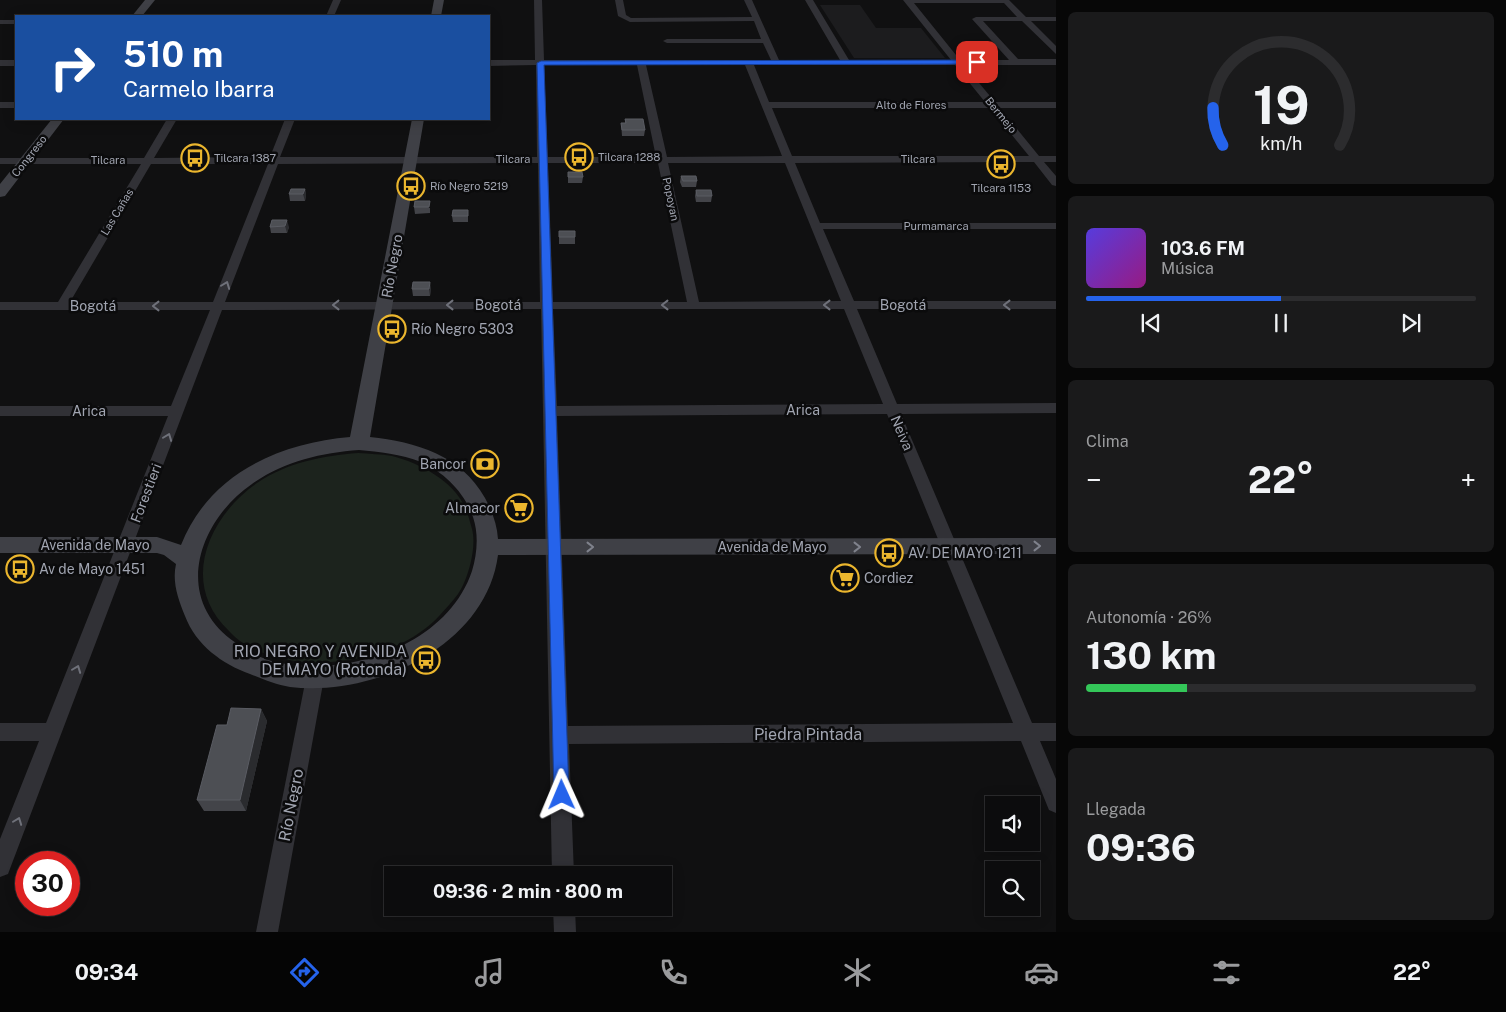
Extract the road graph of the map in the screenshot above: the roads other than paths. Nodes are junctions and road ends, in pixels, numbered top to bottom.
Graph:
1 (150, 0) edge
2 (337, 0) edge
3 (439, 0) edge
4 (538, 0) edge
5 (619, 0) edge
6 (748, 0) edge
7 (809, 0) edge
8 (1005, 0) edge
9 (908, 1) edge
10 (138, 15) edge
11 (330, 15) edge
12 (436, 15) edge
13 (756, 19) junction
14 (1024, 19) junction
15 (1056, 19) edge
16 (0, 22) edge
17 (15, 22) edge
18 (667, 41) junction
19 (766, 41) junction
20 (1056, 51) edge
21 (641, 62) junction
22 (748, 62) junction
23 (776, 62) junction
24 (846, 62) junction
25 (957, 62) junction
26 (1016, 62) junction
27 (1056, 62) edge
28 (0, 63) edge
29 (15, 63) edge
30 (490, 63) edge
31 (541, 63) junction
32 (766, 105) junction
33 (993, 105) junction
34 (1056, 105) edge
35 (0, 106) edge
36 (15, 106) edge
37 (57, 120) edge
38 (171, 120) edge
39 (290, 120) edge
40 (418, 120) edge
41 (543, 159) junction
42 (662, 159) junction
43 (788, 159) junction
44 (1036, 159) junction
45 (1056, 159) edge
46 (0, 160) edge
47 (148, 160) junction
48 (274, 160) junction
49 (411, 160) junction
50 (26, 161) junction
51 (1056, 183) edge
52 (0, 193) edge
53 (816, 226) junction
54 (1056, 226) edge
55 (385, 305) junction
56 (548, 305) junction
57 (694, 305) junction
58 (849, 305) junction
59 (1056, 305) edge
60 (0, 306) edge
61 (62, 306) junction
62 (218, 306) junction
63 (1056, 408) edge
64 (892, 409) junction
65 (0, 411) edge
66 (178, 411) junction
67 (551, 412) junction
68 (359, 443) junction
69 (125, 544) junction
70 (0, 545) edge
71 (950, 546) junction
72 (1056, 546) edge
73 (488, 547) junction
74 (555, 547) junction
75 (187, 560) junction
76 (315, 678) junction
77 (0, 732) edge
78 (52, 732) junction
79 (1026, 732) junction
80 (1056, 732) edge
81 (560, 735) junction
82 (1056, 804) edge
83 (0, 866) edge
84 (563, 866) edge
85 (564, 916) edge
86 (268, 932) edge
87 (565, 932) edge

1 - 10 main road
2 - 11 street
3 - 12 main road
4 - 31 street
5 - 18 street
6 - 13 street
7 - 24 street
8 - 9 street
8 - 14 street
9 - 25 street, Bermejo
13 - 18 street
13 - 19 street
14 - 15 street
14 - 20 street
14 - 26 street
16 - 17 street
18 - 19 street
18 - 21 street
18 - 22 street
19 - 23 street
21 - 31 street
21 - 42 street, Popoyan
22 - 23 street
22 - 32 street, Neiva
23 - 24 street
24 - 25 street
25 - 26 street
25 - 33 street, Bermejo
26 - 27 street
28 - 29 street
30 - 31 street
31 - 41 street
32 - 33 street, Alto de Flores
32 - 43 street, Neiva
33 - 34 street, Alto de Flores
33 - 44 street, Bermejo
35 - 36 street
37 - 50 main road, Congreso
38 - 47 street, Las Cañas
39 - 48 street, Forestieri
40 - 49 main road, Río Negro
41 - 42 street, Tilcara
41 - 49 street, Tilcara
41 - 56 street
42 - 43 street, Tilcara
42 - 57 street, Popoyan
43 - 44 street, Tilcara
43 - 53 street, Neiva
44 - 45 street, Tilcara
44 - 51 street, Bermejo
46 - 50 street, Tilcara
47 - 48 street, Tilcara
47 - 50 street, Tilcara
47 - 61 street, Las Cañas
48 - 49 street, Tilcara
62 -> 48 street, Forestieri
49 - 55 main road, Río Negro
50 - 52 main road, Congreso
53 - 54 street, Purmamarca
53 - 58 street, Neiva
56 -> 55 street, Bogotá
55 -> 62 street, Bogotá
55 - 68 main road, Río Negro
57 -> 56 street, Bogotá
56 - 67 street
58 -> 57 street, Bogotá
59 -> 58 street, Bogotá
58 - 64 street, Neiva
60 - 61 street, Bogotá
62 -> 61 street, Bogotá
62 - 66 street, Forestieri
63 - 64 street, Arica
64 - 67 street, Arica
64 - 71 street, Neiva
65 - 66 street, Arica
69 -> 66 street, Forestieri
67 - 74 street
68 - 73 main road
68 - 75 main road
69 - 70 main road, Avenida de Mayo
69 - 75 main road, Avenida de Mayo
78 -> 69 street, Forestieri
71 -> 72 main road, Avenida de Mayo
74 -> 71 main road, Avenida de Mayo
71 - 79 street, Neiva
73 - 74 main road, Avenida de Mayo
73 - 76 main road
74 - 81 street
75 - 76 main road
76 - 86 street, Río Negro
77 - 78 street
83 -> 78 street, Forestieri
79 - 80 street, Piedra Pintada
79 - 81 street, Piedra Pintada
79 - 82 street, Neiva
81 - 84 street
85 - 87 street

